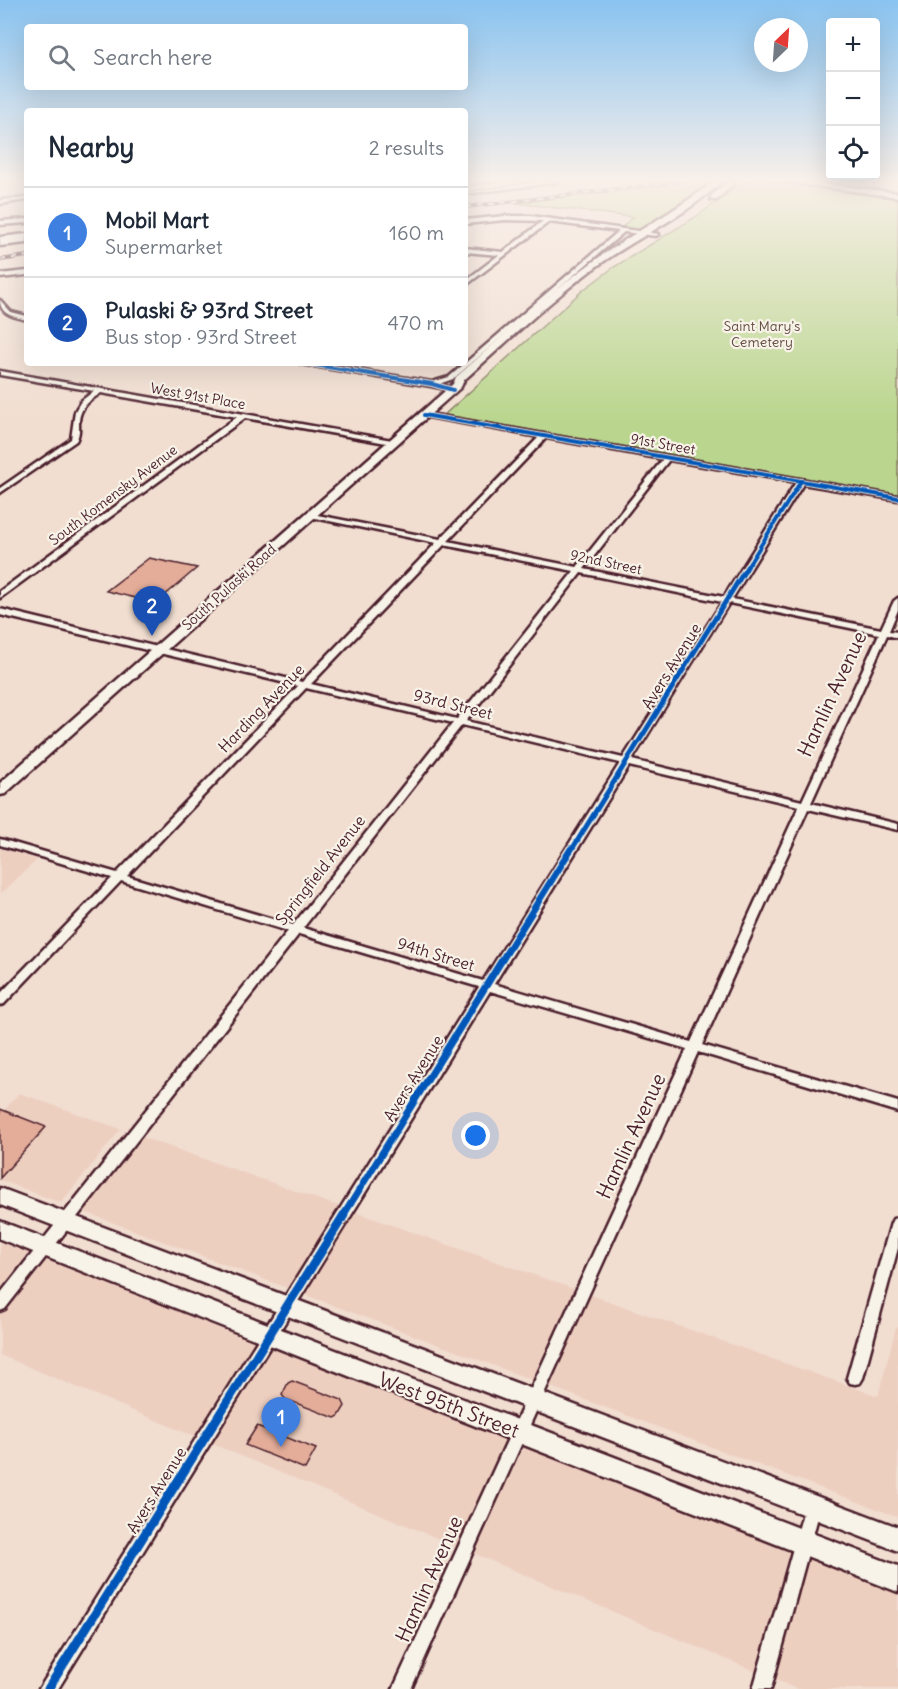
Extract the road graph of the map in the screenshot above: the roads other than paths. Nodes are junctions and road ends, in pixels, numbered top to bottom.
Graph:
1 (496, 261) edge
2 (587, 261) edge
3 (600, 261) edge
4 (614, 261) edge
5 (24, 273) edge
6 (0, 276) edge
7 (468, 282) edge
8 (0, 304) edge
9 (24, 317) edge
10 (468, 363) edge
11 (322, 366) edge
12 (359, 366) edge
13 (465, 366) edge
14 (353, 371) junction
15 (0, 373) edge
16 (432, 384) junction
17 (456, 387) junction
18 (100, 390) junction
19 (424, 415) junction
20 (243, 416) junction
21 (544, 436) junction
22 (392, 442) junction
23 (668, 458) junction
24 (801, 481) junction
25 (0, 491) edge
26 (898, 498) edge
27 (310, 515) junction
28 (441, 542) junction
29 (579, 570) junction
30 (0, 595) edge
31 (727, 600) junction
32 (898, 601) edge
33 (0, 612) edge
34 (884, 632) junction
35 (898, 635) edge
36 (160, 649) junction
37 (305, 684) junction
38 (460, 722) junction
39 (627, 762) junction
40 (0, 791) edge
41 (805, 805) junction
42 (898, 827) edge
43 (0, 842) edge
44 (120, 877) junction
45 (296, 929) junction
46 (487, 986) junction
47 (0, 1001) edge
48 (694, 1047) junction
49 (898, 1107) edge
50 (0, 1196) edge
51 (66, 1222) junction
52 (898, 1222) edge
53 (0, 1230) edge
54 (45, 1248) junction
55 (0, 1305) edge
56 (287, 1306) junction
57 (269, 1335) junction
58 (855, 1378) dead end
59 (533, 1400) junction
60 (519, 1432) junction
61 (813, 1506) junction
62 (898, 1539) edge
63 (803, 1543) junction
64 (898, 1580) edge
65 (48, 1689) edge
66 (402, 1689) edge
67 (762, 1689) edge

1 - 7 street
2 - 10 street
3 - 17 main road, South Pulaski Road
4 - 17 main road, South Pulaski Road
5 - 6 street
8 - 9 street
11 - 14 street
12 - 14 street
13 - 16 street
14 - 16 street
15 - 18 street, West 91st Place
16 - 17 street
17 - 19 main road, South Pulaski Road
18 - 20 street, West 91st Place
18 - 25 street
19 - 21 street, 91st Street
19 - 22 main road, South Pulaski Road
20 - 22 street, West 91st Place
20 - 30 street, South Komensky Avenue
21 - 23 street, 91st Street
21 - 28 street, Harding Avenue
22 - 27 main road, South Pulaski Road
23 - 24 street, 91st Street
23 - 29 street, Springfield Avenue
24 - 26 street, 91st Street
24 - 31 street, Avers Avenue
27 - 28 street, 92nd Street
27 - 36 main road, South Pulaski Road
28 - 29 street, 92nd Street
28 - 37 street, Harding Avenue
29 - 31 street, 92nd Street
29 - 38 street, Springfield Avenue
31 - 34 street, 92nd Street
31 - 39 street, Avers Avenue
32 - 34 street, Hamlin Avenue
33 - 36 street, 93rd Street
34 - 35 street, 92nd Street
34 - 41 street, Hamlin Avenue
36 - 37 street, 93rd Street
36 - 40 main road, South Pulaski Road
37 - 38 street, 93rd Street
37 - 44 street, Harding Avenue
38 - 39 street, 93rd Street
38 - 45 street, Springfield Avenue
39 - 41 street, 93rd Street
39 - 46 street, Avers Avenue
41 - 42 street, 93rd Street
41 - 48 street, Hamlin Avenue
43 - 44 street, 94th Street
44 - 45 street, 94th Street
44 - 47 street, Harding Avenue
45 - 46 street, 94th Street
45 - 51 street, Springfield Avenue
46 - 48 street, 94th Street
46 - 56 street, Avers Avenue
48 - 49 street, 94th Street
48 - 59 street, Hamlin Avenue
50 - 51 main road, West 95th Street
51 - 54 street, Springfield Avenue
51 - 56 main road, West 95th Street
52 - 58 street
53 - 54 main road, West 95th Street
54 - 55 street, Springfield Avenue
54 - 57 main road, West 95th Street
56 - 57 street, Avers Avenue
56 - 59 main road, West 95th Street
57 - 60 main road, West 95th Street
57 - 65 street, Avers Avenue
59 - 60 street, Hamlin Avenue
59 - 61 main road, West 95th Street
60 - 63 main road, West 95th Street
60 - 66 street, Hamlin Avenue
61 - 62 main road, West 95th Street
61 - 63 street
63 - 64 main road, West 95th Street
63 - 67 street

